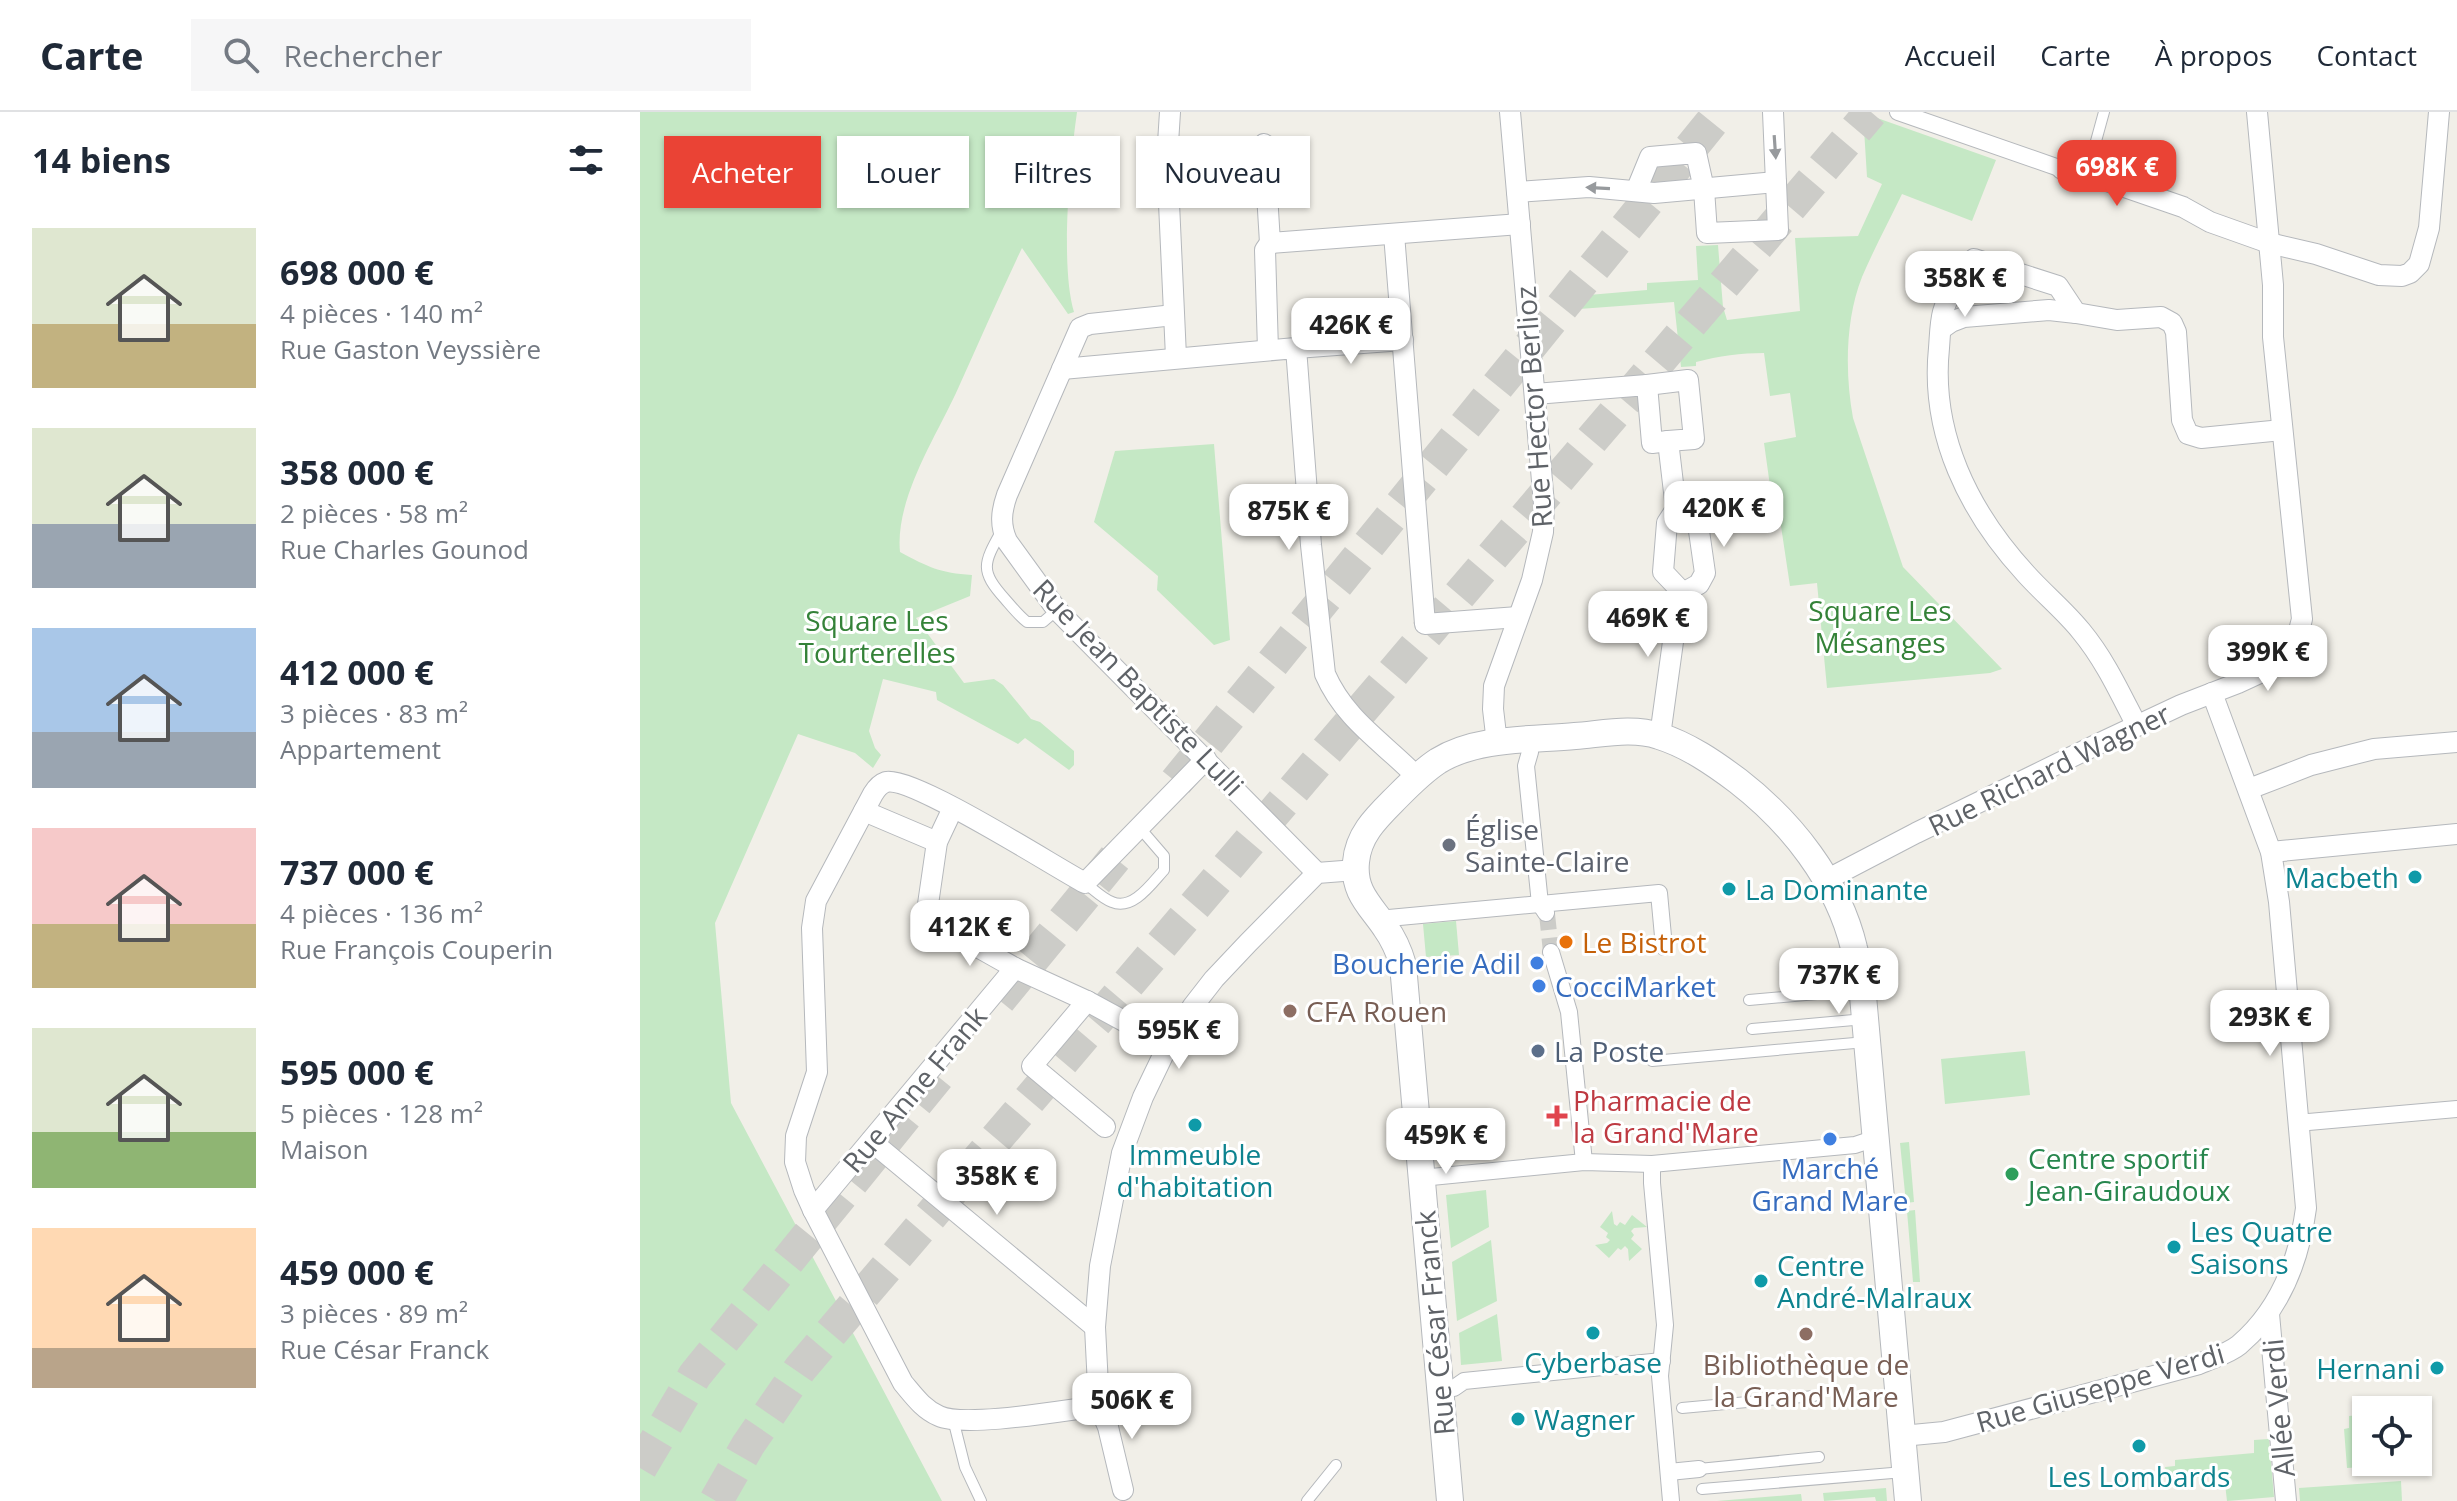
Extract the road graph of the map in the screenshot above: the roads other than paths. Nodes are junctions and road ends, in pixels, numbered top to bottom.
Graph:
1 (1170, 112) edge
2 (1510, 112) edge
3 (1773, 112) edge
4 (1898, 112) edge
5 (2104, 112) edge
6 (2257, 112) edge
7 (2439, 112) edge
8 (2062, 169) joint
9 (2087, 174) junction
10 (1776, 182) junction
11 (1704, 189) junction
12 (1636, 191) junction
13 (1517, 192) junction
14 (1268, 208) edge
15 (1520, 224) junction
16 (1394, 234) junction
17 (1270, 243) junction
18 (2269, 243) junction
19 (2076, 313) junction
20 (1174, 315) junction
21 (1941, 329) junction
22 (1403, 340) junction
23 (1296, 348) junction
24 (1268, 350) junction
25 (1176, 357) junction
26 (1062, 369) junction
27 (1647, 385) junction
28 (1535, 394) junction
29 (2282, 430) junction
30 (1668, 441) junction
31 (1676, 509) junction
32 (1002, 530) junction
33 (1683, 593) junction
34 (1057, 610) junction
35 (1518, 617) junction
36 (2212, 693) junction
37 (2137, 726) junction
38 (1660, 736) junction
39 (2457, 742) edge
40 (1497, 743) junction
41 (1530, 752) dead end
42 (1206, 759) junction
43 (1417, 777) junction
44 (2249, 789) junction
45 (953, 808) junction
46 (864, 811) junction
47 (1139, 827) junction
48 (2457, 834) edge
49 (937, 842) junction
50 (2271, 852) junction
51 (1356, 870) junction
52 (1317, 873) junction
53 (1826, 880) junction
54 (1085, 883) junction
55 (1544, 909) junction
56 (1378, 919) junction
57 (1664, 947) dead end
58 (1551, 952) tunnel mouth
59 (1015, 968) junction
60 (1862, 990) junction
61 (1749, 1000) dead end
62 (1087, 1001) junction
63 (1752, 1029) dead end
64 (1866, 1030) junction
65 (1168, 1045) junction
66 (1652, 1061) dead end
67 (2457, 1109) edge
68 (2297, 1123) junction
69 (1105, 1127) dead end
70 (871, 1141) junction
71 (1867, 1141) dead end
72 (1584, 1162) junction
73 (1652, 1164) junction
74 (1421, 1178) junction
75 (813, 1210) junction
76 (2269, 1314) junction
77 (1095, 1327) junction
78 (1662, 1361) junction
79 (1454, 1388) dead end
80 (1814, 1396) dead end
81 (1099, 1406) junction
82 (1682, 1408) joint
83 (1663, 1409) junction
84 (953, 1419) junction
85 (1902, 1436) junction
86 (1819, 1457) dead end
87 (1336, 1465) dead end
88 (1699, 1469) joint
89 (1669, 1472) junction
90 (1906, 1472) junction
91 (1702, 1489) dead end
92 (1123, 1496) edge
93 (981, 1501) edge
94 (1307, 1501) edge
95 (1450, 1501) edge
96 (1671, 1501) edge
97 (1908, 1501) edge
98 (2286, 1501) edge

1 - 20 street
2 - 13 street, Rue Hector Berlioz
3 -> 10 street
4 - 8 street
5 - 9 lane
6 - 18 street, Rue Richard Wagner
7 - 18 street
8 - 9 street
9 - 18 street
10 - 11 street
10 - 11 street
11 - 12 street
11 - 12 street
12 -> 13 street
13 - 15 street, Rue Hector Berlioz
14 - 17 street
15 - 16 street
15 - 28 street, Rue Hector Berlioz
16 - 17 street
16 - 22 street
17 - 24 street
18 - 29 street, Rue Richard Wagner
19 - 21 street
19 - 21 street
19 - 29 street
20 - 25 street
20 - 26 street
21 - 37 street
22 - 23 street
22 - 35 street
23 - 24 street
23 - 43 street
24 - 25 street
25 - 26 street
26 - 32 street
27 - 28 street
27 - 30 street
27 - 30 street
28 - 35 street, Rue Hector Berlioz
29 - 36 street, Rue Richard Wagner
30 - 31 street
31 - 33 street
31 - 33 street
32 - 34 street, Rue Jean Baptiste Lulli
32 - 34 lane
33 - 38 street
34 - 42 street, Rue Jean Baptiste Lulli
35 - 40 street, Rue Hector Berlioz
36 - 37 street, Rue Richard Wagner
36 - 44 street, Rue Giuseppe Verdi
37 - 53 street, Rue Richard Wagner
38 - 40 street
38 - 53 street
39 - 44 street
40 - 43 street
41 - 55 street
42 - 47 street
42 - 52 street, Rue Jean Baptiste Lulli
43 - 51 street
44 - 50 street, Rue Giuseppe Verdi
45 - 46 street
45 - 49 street
45 - 54 street
46 - 49 street
46 - 75 street
47 - 54 street
47 - 54 lane
48 - 50 street
49 - 59 street
50 - 68 street, Rue Giuseppe Verdi
51 - 52 street
51 - 56 street, Rue César Franck
52 - 65 street
53 - 60 street
55 - 56 street
55 - 57 street
56 - 74 street, Rue César Franck
58 - 72 street
59 - 62 street
59 - 70 street, Rue Anne Frank
60 - 61 lane
60 - 64 street
62 - 65 street
62 - 69 street
63 - 64 lane
64 - 66 lane
64 - 85 street
65 - 77 street
67 - 68 street
68 - 76 street, Rue Giuseppe Verdi
70 - 75 street, Rue Anne Frank
70 - 77 street
71 - 73 street
72 - 73 street
72 - 74 street
73 - 78 street
74 - 95 street, Rue César Franck
75 - 84 street
76 - 85 street, Rue Giuseppe Verdi
76 - 98 street, Allée Verdi
77 - 81 street
78 - 79 street
78 - 83 street
80 - 82 lane
81 - 84 street
81 - 92 street
82 - 83 street
83 - 89 street
84 - 93 lane
85 - 90 street
86 - 88 lane
87 - 94 lane
88 - 89 street
89 - 96 street
90 - 91 lane
90 - 97 street

